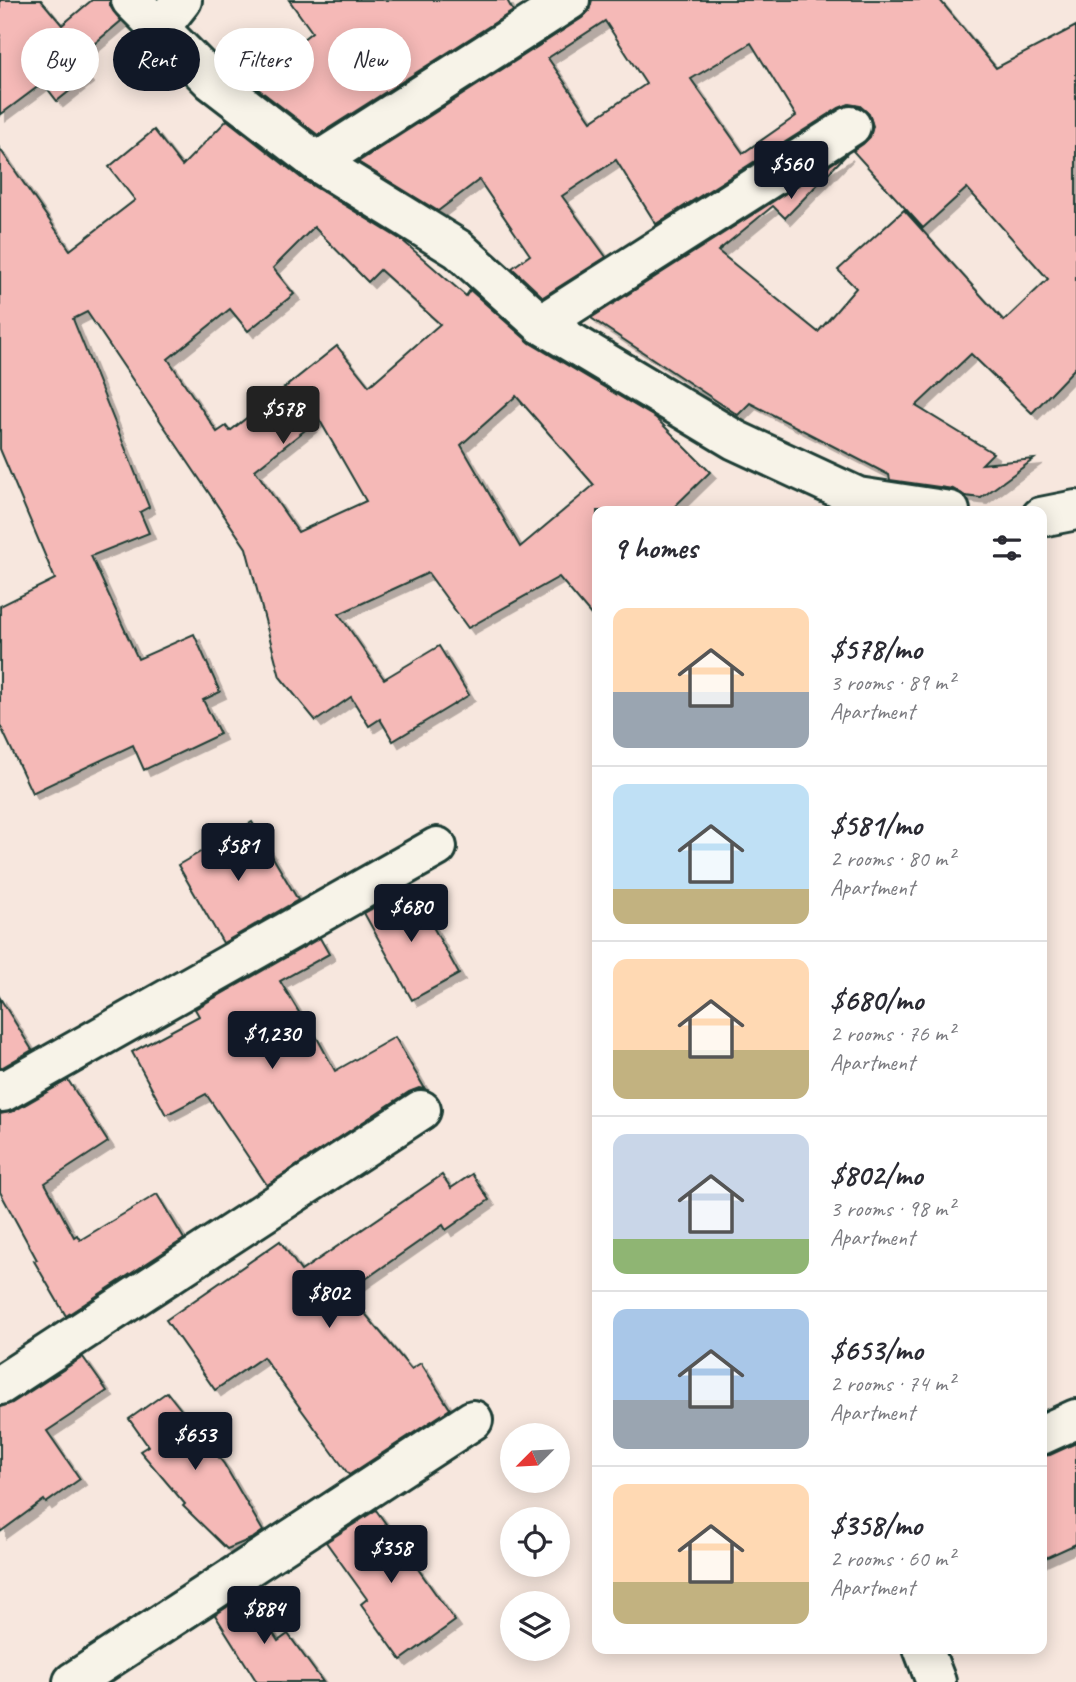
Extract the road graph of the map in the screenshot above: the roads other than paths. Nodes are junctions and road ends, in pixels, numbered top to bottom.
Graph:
1 (131, 0) edge
2 (570, 0) edge
3 (171, 14) edge
4 (851, 127) dead end
5 (317, 162) junction
6 (541, 324) junction
7 (917, 506) edge
8 (1076, 510) edge
9 (1047, 516) edge
10 (437, 847) dead end
11 (0, 1089) edge
12 (421, 1110) dead end
13 (0, 1385) edge
14 (1076, 1419) edge
15 (473, 1420) dead end
16 (1047, 1432) edge
17 (925, 1654) edge
18 (74, 1682) edge
19 (936, 1682) edge

1 - 3 street
2 - 5 street
3 - 5 street
4 - 6 street
5 - 6 street
6 - 7 street
8 - 9 street
10 - 11 street
12 - 13 street
14 - 16 street
15 - 18 street
17 - 19 street

